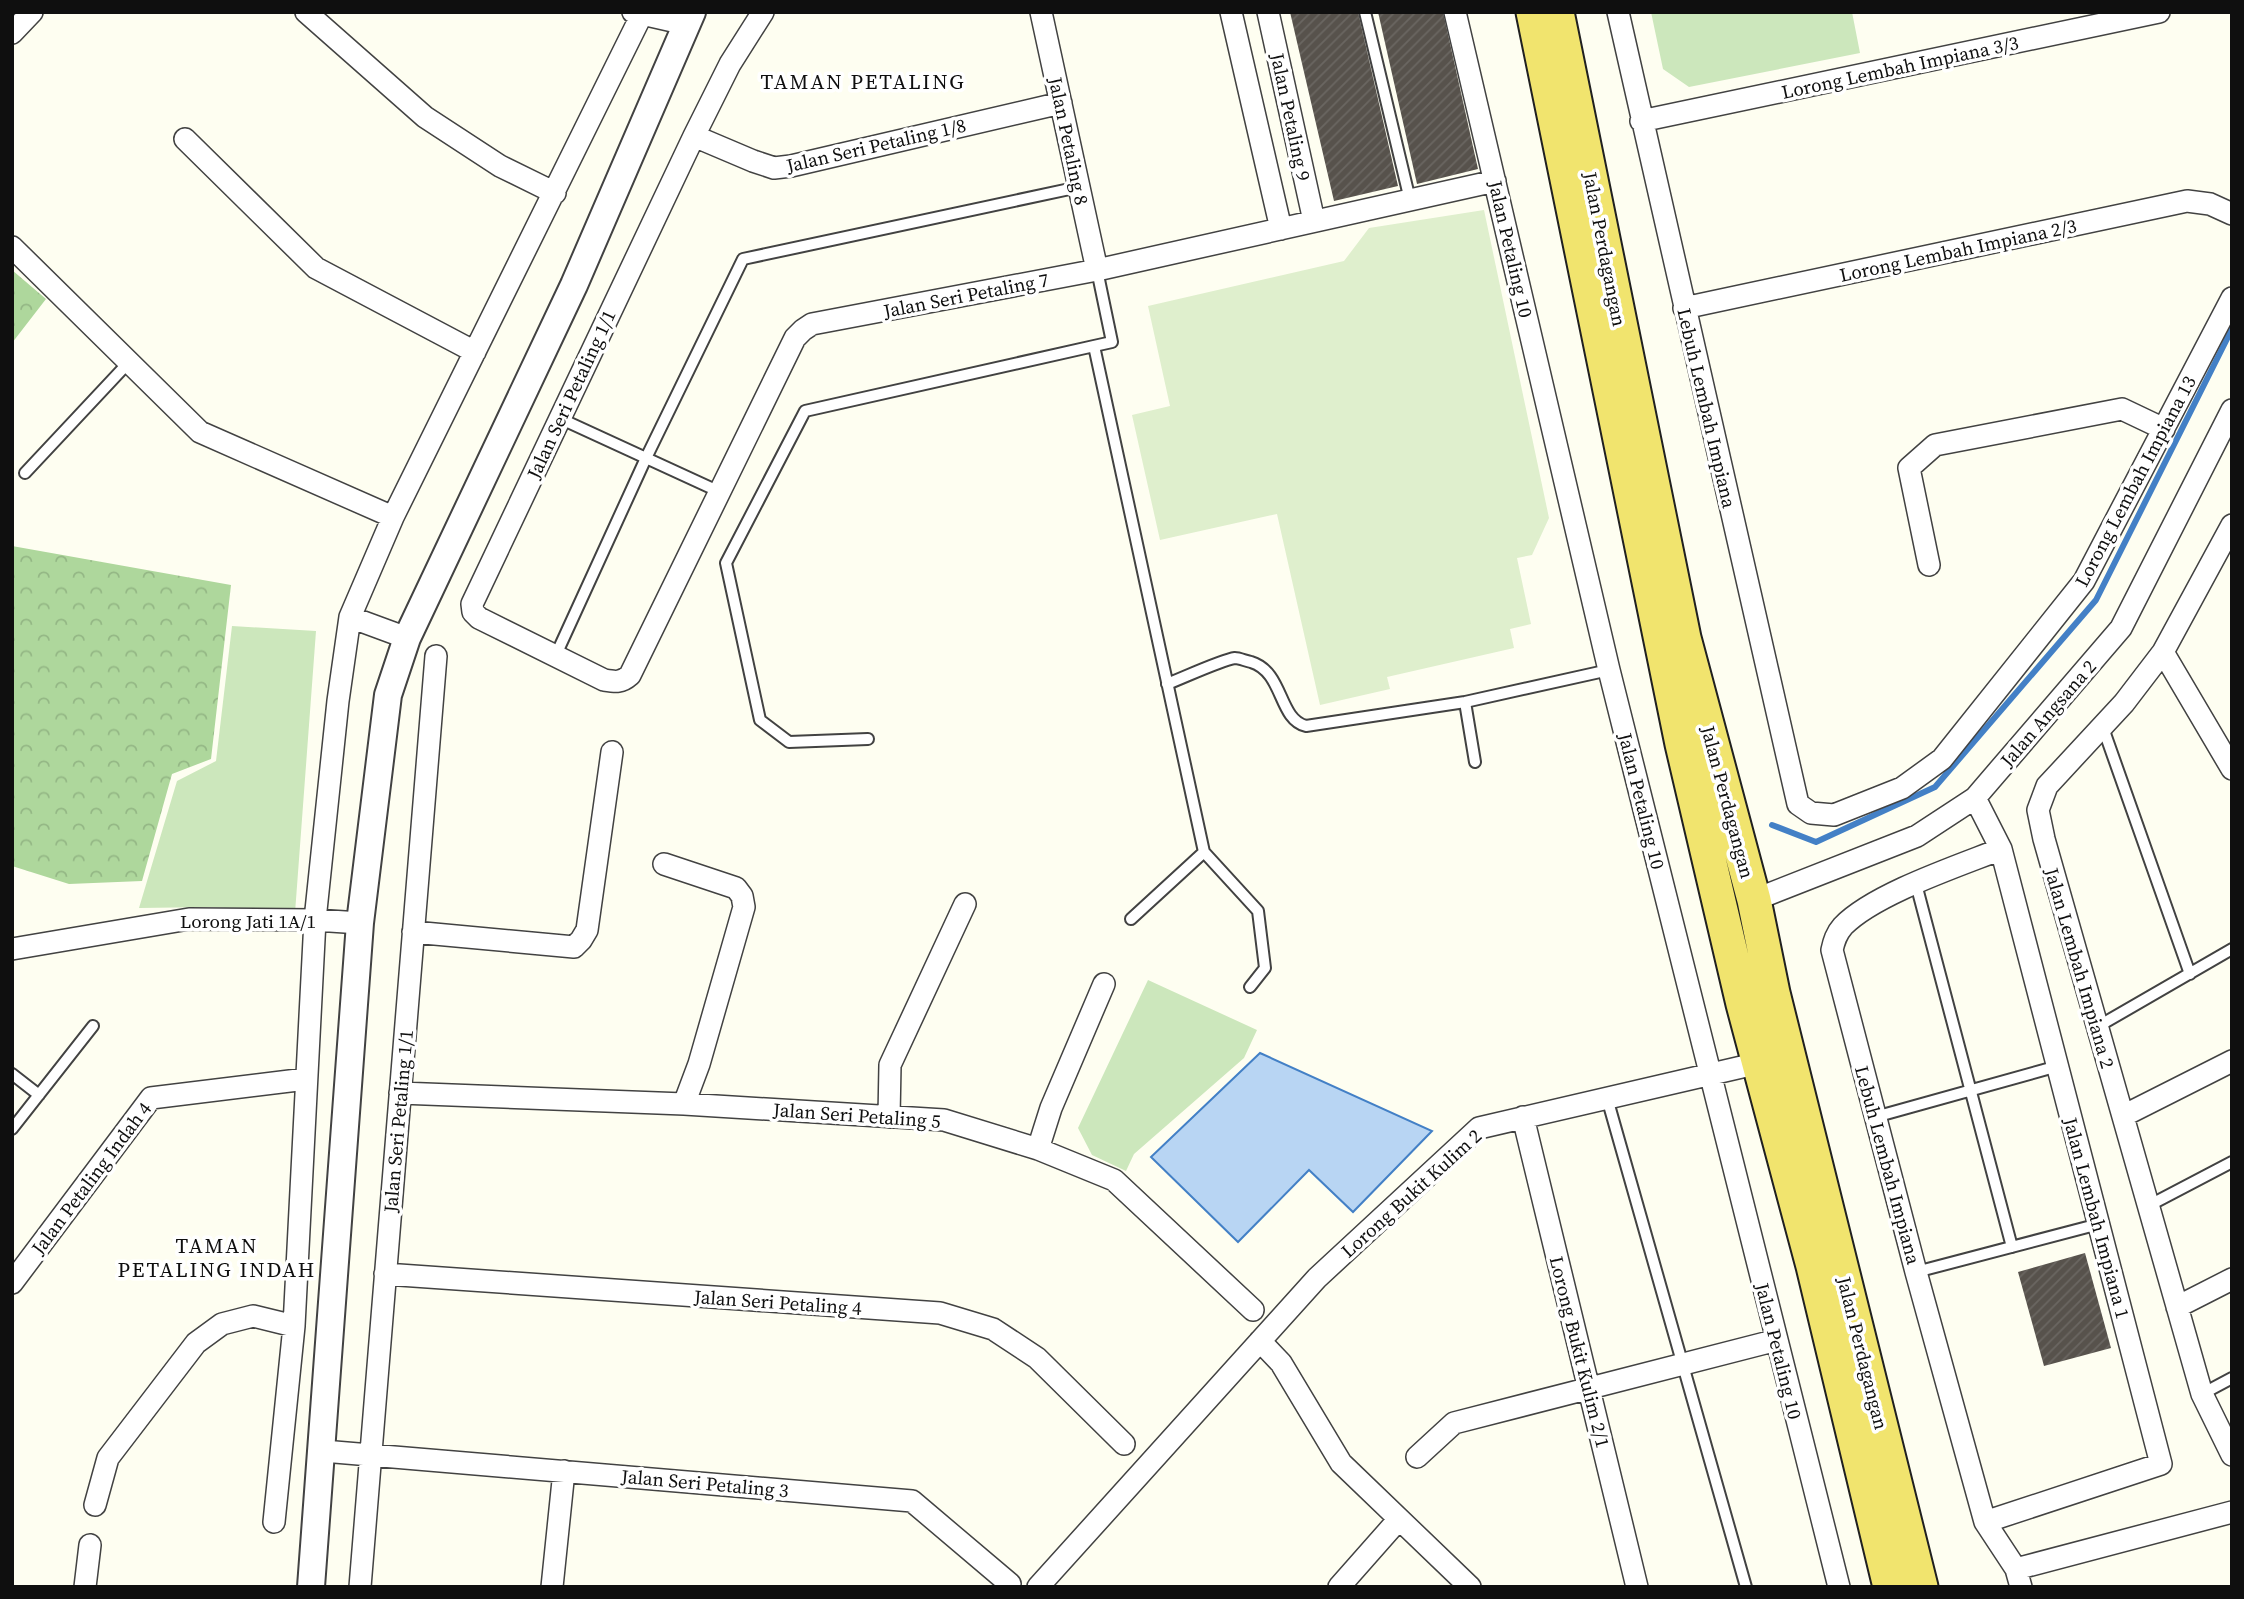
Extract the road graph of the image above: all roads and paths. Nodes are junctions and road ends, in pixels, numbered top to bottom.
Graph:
1 (32, 12) edge
2 (306, 12) edge
3 (763, 12) edge
4 (1041, 12) edge
5 (1231, 12) edge
6 (1268, 12) edge
7 (1365, 12) edge
8 (1455, 12) edge
9 (1533, 12) edge
10 (1557, 12) edge
11 (1618, 12) edge
12 (2159, 12) edge
13 (639, 13) edge
14 (689, 18) edge
15 (12, 33) edge
16 (1061, 103) junction
17 (1641, 121) junction
18 (694, 136) junction
19 (185, 139) dead end
20 (1495, 181) junction
21 (1079, 187) junction
22 (555, 193) junction
23 (1410, 200) junction
24 (2232, 214) edge
25 (1314, 221) junction
26 (1281, 229) junction
27 (12, 247) edge
28 (1097, 270) junction
29 (2232, 298) edge
30 (1684, 308) junction
31 (1094, 346) junction
32 (475, 352) junction
33 (129, 362) junction
34 (2232, 410) edge
35 (559, 418) junction
36 (2164, 429) junction
37 (646, 458) junction
38 (25, 473) dead end
39 (720, 492) junction
40 (393, 517) junction
41 (2232, 524) edge
42 (1929, 565) dead end
43 (350, 617) junction
44 (407, 638) junction
45 (2163, 652) junction
46 (436, 656) dead end
47 (555, 657) junction
48 (636, 664) joint
49 (1609, 670) junction
50 (1167, 684) junction
51 (1465, 702) junction
52 (2102, 725) junction
53 (868, 739) dead end
54 (612, 752) dead end
55 (1475, 762) dead end
56 (2232, 769) edge
57 (1975, 798) junction
58 (1798, 804) joint
59 (2001, 849) junction
60 (1204, 852) junction
61 (664, 864) dead end
62 (1916, 884) junction
63 (1754, 900) junction
64 (965, 904) dead end
65 (1131, 919) dead end
66 (315, 920) junction
67 (360, 923) junction
68 (413, 932) junction
69 (12, 949) edge
70 (2232, 949) edge
71 (2190, 974) junction
72 (1104, 984) dead end
73 (1251, 987) dead end
74 (93, 1026) dead end
75 (2097, 1027) junction
76 (2232, 1061) edge
77 (1759, 1063) junction
78 (2057, 1066) junction
79 (12, 1074) edge
80 (1710, 1074) junction
81 (306, 1079) junction
82 (1971, 1092) junction
83 (400, 1093) junction
84 (39, 1095) junction
85 (1607, 1098) junction
86 (684, 1104) junction
87 (2123, 1116) junction
88 (889, 1117) junction
89 (1523, 1117) junction
90 (1874, 1117) junction
91 (12, 1129) edge
92 (1038, 1149) junction
93 (2232, 1162) edge
94 (2148, 1206) junction
95 (2099, 1224) junction
96 (2012, 1247) junction
97 (1916, 1272) junction
98 (385, 1274) junction
99 (2232, 1279) edge
100 (12, 1283) edge
101 (2177, 1307) junction
102 (1253, 1310) dead end
103 (294, 1326) junction
104 (1777, 1340) junction
105 (1260, 1341) junction
106 (1684, 1363) junction
107 (2232, 1378) edge
108 (1589, 1388) junction
109 (2202, 1394) junction
110 (1124, 1444) dead end
111 (323, 1451) junction
112 (370, 1454) junction
113 (2232, 1455) edge
114 (1417, 1457) dead end
115 (564, 1471) junction
116 (96, 1505) dead end
117 (2232, 1512) edge
118 (1399, 1519) junction
119 (274, 1522) dead end
120 (1985, 1522) junction
121 (90, 1545) dead end
122 (2018, 1578) edge
123 (1010, 1584) dead end
124 (85, 1587) edge
125 (311, 1587) edge
126 (359, 1587) edge
127 (552, 1587) edge
128 (1038, 1587) edge
129 (1339, 1587) edge
130 (1470, 1587) edge
131 (1637, 1587) edge
132 (1746, 1587) edge
133 (1839, 1587) edge
134 (1890, 1587) edge
135 (1921, 1587) edge

1 - 15 street
2 - 22 street
3 - 18 street, Jalan Seri Petaling 1/1
4 - 16 street, Jalan Petaling 8
5 - 26 street
6 - 25 street, Jalan Petaling 9
7 - 23 lane
8 - 20 street, Jalan Petaling 10
9 - 77 main road, Jalan Perdagangan
10 - 63 main road, Jalan Perdagangan
11 - 17 street, Lebuh Lembah Impiana
12 - 17 street, Lorong Lembah Impiana 3/3
13 - 14 street
13 - 22 street
14 - 44 street
16 - 18 street, Jalan Seri Petaling 1/8
16 - 21 street, Jalan Petaling 8
17 - 30 street, Lebuh Lembah Impiana
18 - 35 street, Jalan Seri Petaling 1/1
19 - 32 street
20 - 23 street, Jalan Seri Petaling 7
20 - 49 street, Jalan Petaling 10
21 - 28 street, Jalan Petaling 8
21 - 37 lane
22 - 32 street
23 - 25 street, Jalan Seri Petaling 7
24 - 30 street, Lorong Lembah Impiana 2/3
25 - 26 street, Jalan Seri Petaling 7
26 - 28 street, Jalan Seri Petaling 7
27 - 33 street
28 - 31 lane
28 - 39 street, Jalan Seri Petaling 7
29 - 36 street, Lorong Lembah Impiana 13
30 - 58 street, Lebuh Lembah Impiana
31 - 50 lane
31 - 53 lane
32 - 40 street
33 - 38 lane
33 - 40 street
34 - 57 street, Jalan Angsana 2
35 - 37 lane
35 - 47 street, Jalan Seri Petaling 1/1
36 - 42 street
36 - 58 street, Lorong Lembah Impiana 13
37 - 39 lane
37 - 47 lane
39 - 48 street, Jalan Seri Petaling 7
40 - 43 street
41 - 45 street, Jalan Lembah Impiana 2
43 - 44 street
43 - 66 street
44 - 67 street
45 - 52 street, Jalan Lembah Impiana 2
45 - 56 street
46 - 68 street, Jalan Seri Petaling 1/1
47 - 48 street, Jalan Seri Petaling 1/1
49 - 51 lane
49 - 80 street, Jalan Petaling 10
50 - 51 lane
50 - 60 lane
51 - 55 lane
52 - 71 lane
52 - 75 street, Jalan Lembah Impiana 2
54 - 68 street
57 - 59 street, Jalan Lembah Impiana 1
57 - 63 street, Jalan Angsana 2
59 - 62 street, Lebuh Lembah Impiana
59 - 78 street, Jalan Lembah Impiana 1
60 - 65 lane
60 - 73 lane
61 - 86 street
62 - 82 lane
62 - 90 street, Lebuh Lembah Impiana
63 - 135 main road, Jalan Perdagangan
64 - 88 street
66 - 67 street, Lorong Jati 1A/1
66 - 69 street, Lorong Jati 1A/1
66 - 81 street
67 - 111 street
68 - 83 street, Jalan Seri Petaling 1/1
70 - 71 lane
71 - 75 lane
72 - 92 street
74 - 84 lane
75 - 87 street, Jalan Lembah Impiana 2
76 - 87 street
77 - 80 street, Lorong Bukit Kulim 2
77 - 134 main road, Jalan Perdagangan
78 - 82 lane
78 - 95 street, Jalan Lembah Impiana 1
79 - 84 lane
80 - 85 street, Lorong Bukit Kulim 2
80 - 104 street, Jalan Petaling 10
81 - 100 street, Jalan Petaling Indah 4
81 - 103 street
82 - 90 lane
82 - 96 lane
83 - 86 street, Jalan Seri Petaling 5
83 - 98 street, Jalan Seri Petaling 1/1
84 - 91 lane
85 - 89 street, Lorong Bukit Kulim 2
85 - 106 lane
86 - 88 street, Jalan Seri Petaling 5
87 - 94 street, Jalan Lembah Impiana 2
88 - 92 street, Jalan Seri Petaling 5
89 - 105 street, Lorong Bukit Kulim 2
89 - 108 street, Lorong Bukit Kulim 2/1
90 - 97 street, Lebuh Lembah Impiana
92 - 102 street, Jalan Seri Petaling 5
93 - 94 lane
94 - 101 street, Jalan Lembah Impiana 2
95 - 96 lane
95 - 120 street, Jalan Lembah Impiana 1
96 - 97 lane
97 - 120 street, Lebuh Lembah Impiana
98 - 110 street, Jalan Seri Petaling 4
98 - 112 street, Jalan Seri Petaling 1/1
99 - 101 street
101 - 109 street, Jalan Lembah Impiana 2
103 - 116 street
103 - 119 street
104 - 106 street
104 - 133 street, Jalan Petaling 10
105 - 118 street
105 - 128 street, Lorong Bukit Kulim 2
106 - 108 street
106 - 132 lane
107 - 109 lane
108 - 114 street
108 - 131 street, Lorong Bukit Kulim 2/1
109 - 113 street, Jalan Lembah Impiana 2
111 - 112 street, Jalan Seri Petaling 3
111 - 125 street
112 - 115 street, Jalan Seri Petaling 3
112 - 126 street, Jalan Seri Petaling 1/1
115 - 123 street, Jalan Seri Petaling 3
115 - 127 street
117 - 122 street
118 - 129 street
118 - 130 street
120 - 122 street, Lebuh Lembah Impiana
121 - 124 street

